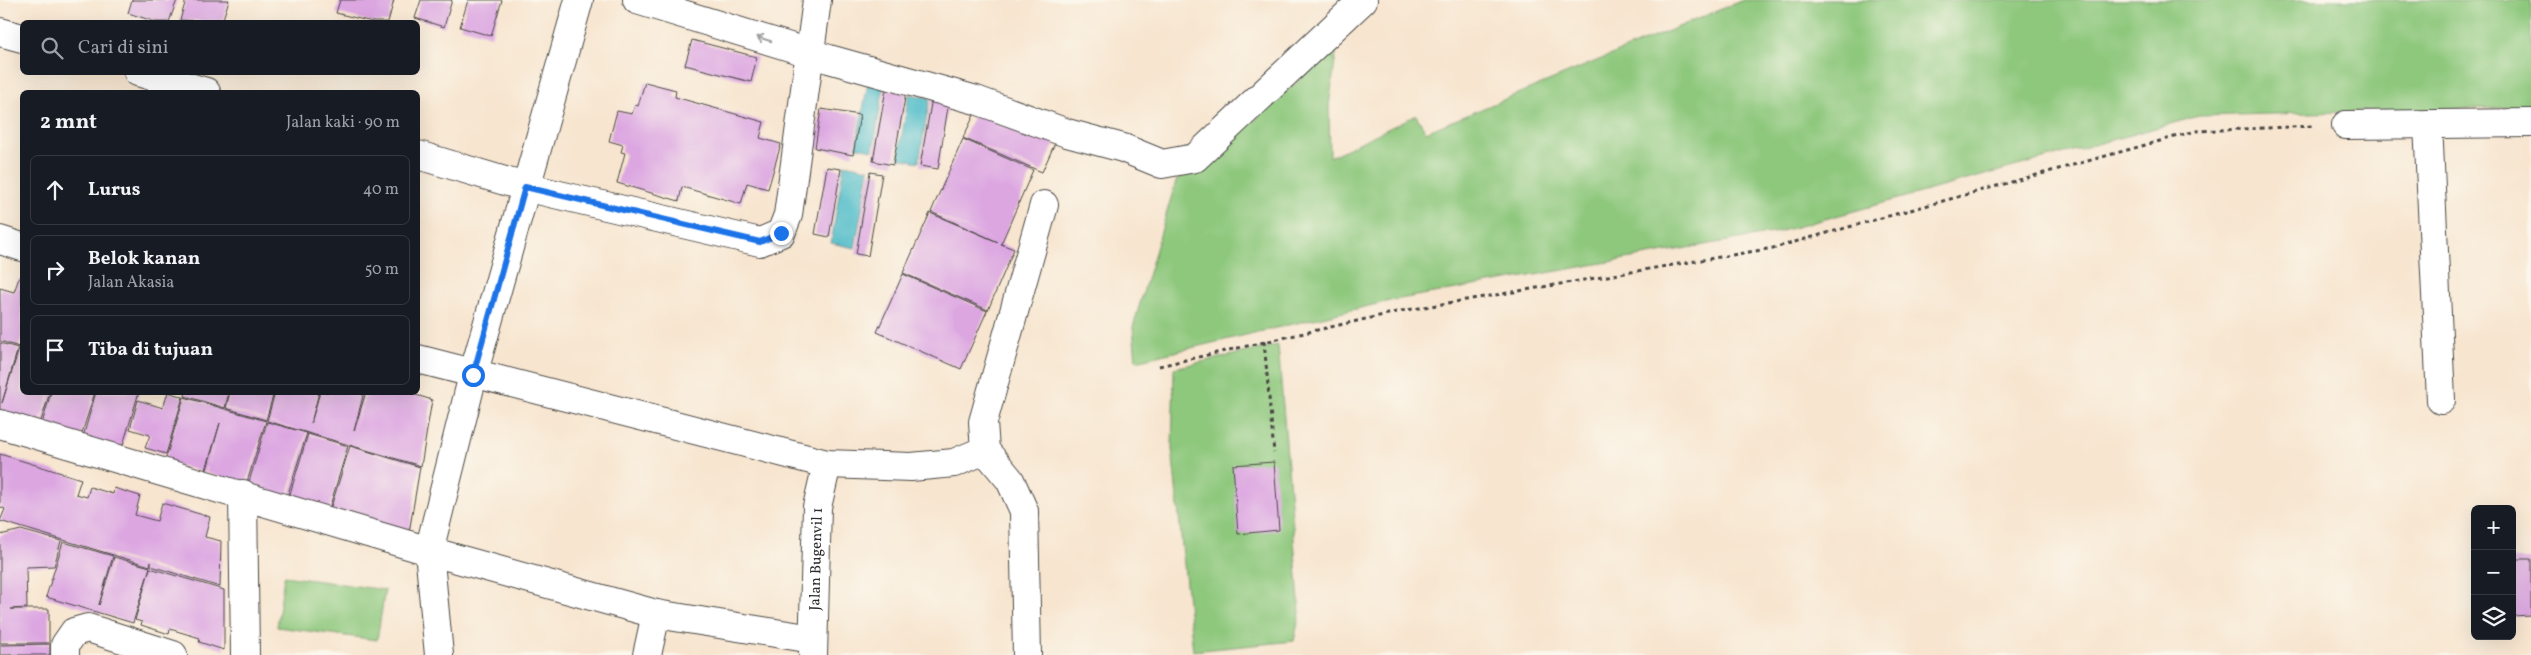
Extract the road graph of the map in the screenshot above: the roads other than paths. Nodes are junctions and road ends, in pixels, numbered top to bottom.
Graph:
1 (579, 0) edge
2 (636, 0) edge
3 (817, 0) edge
4 (1363, 0) edge
5 (0, 32) edge
6 (20, 37) edge
7 (810, 54) junction
8 (148, 75) edge
9 (199, 90) edge
10 (2531, 123) edge
11 (2428, 124) junction
12 (2346, 125) road end
13 (420, 156) edge
14 (525, 187) junction
15 (1044, 205) dead end
16 (0, 240) edge
17 (20, 246) edge
18 (420, 360) edge
19 (473, 375) junction
20 (2441, 400) dead end
21 (0, 424) edge
22 (985, 450) junction
23 (828, 464) junction
24 (243, 494) junction
25 (429, 551) junction
26 (656, 614) junction
27 (813, 647) edge
28 (65, 655) edge
29 (173, 655) edge
30 (245, 655) edge
31 (439, 655) edge
32 (647, 655) edge
33 (1027, 655) edge

1 - 14 street
7 -> 2 street
3 - 7 street
4 - 7 street
5 - 6 street
7 - 14 street
8 - 9 street
10 - 11 street
11 - 12 street
11 - 20 street
13 - 14 street
14 - 19 street
15 - 22 street
16 - 17 street
18 - 19 street
19 - 23 street
19 - 25 street
21 - 24 street
22 - 23 street
22 - 33 street
23 - 27 street, Jalan Bugenvil 1
24 - 25 street
24 - 30 street
25 - 26 street
25 - 31 street
26 - 27 street
26 - 32 street
28 - 29 street

